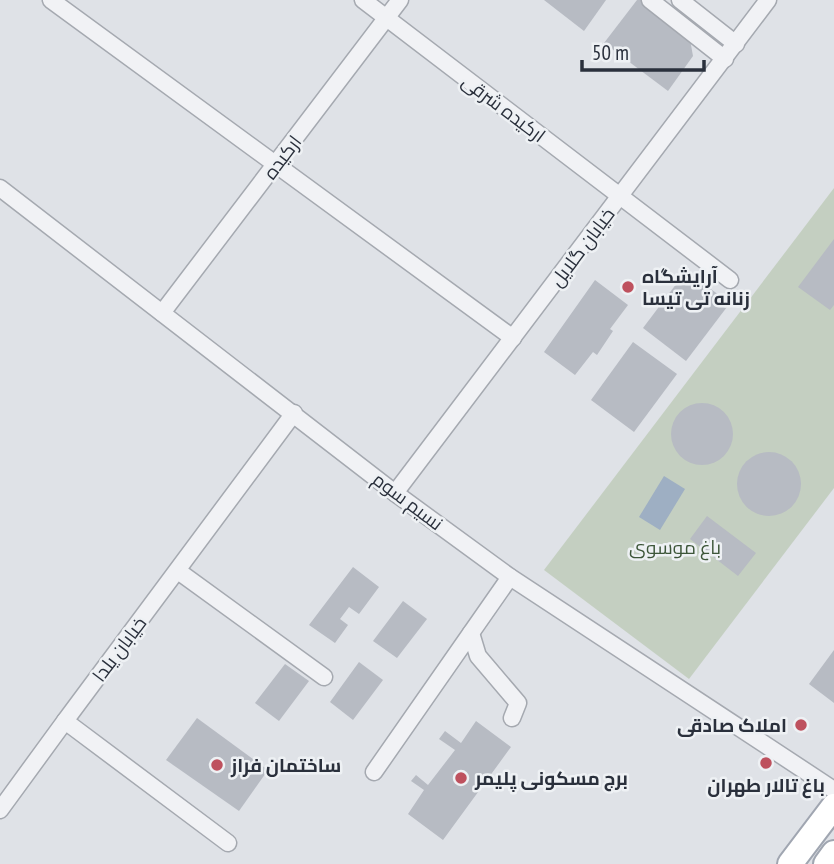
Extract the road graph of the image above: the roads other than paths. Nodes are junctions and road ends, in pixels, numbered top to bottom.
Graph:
1 (51, 0) edge
2 (363, 0) edge
3 (400, 0) edge
4 (650, 0) edge
5 (680, 0) edge
6 (768, 0) edge
7 (387, 18) junction
8 (736, 44) junction
9 (725, 58) junction
10 (277, 164) junction
11 (0, 188) edge
12 (620, 197) junction
13 (730, 280) dead end
14 (162, 313) junction
15 (513, 338) junction
16 (294, 413) junction
17 (396, 493) junction
18 (178, 571) junction
19 (510, 577) junction
20 (471, 633) junction
21 (324, 677) dead end
22 (512, 718) dead end
23 (65, 721) junction
24 (374, 772) dead end
25 (834, 790) edge
26 (834, 806) edge
27 (0, 810) edge
28 (228, 843) dead end
29 (834, 853) edge
30 (790, 864) edge
31 (826, 864) edge

1 - 10 street
2 - 7 street, ارکیده شرقی
3 - 7 street, ارکیده
4 - 9 street
5 - 8 street
6 - 8 street, خیابان گلایل
7 - 10 street, ارکیده
7 - 12 street, ارکیده شرقی
8 - 9 street, خیابان گلایل
9 - 12 street, خیابان گلایل
10 - 14 street, ارکیده
10 - 15 street
11 - 14 street, نسیم سوم
12 - 13 street
12 - 15 street, خیابان گلایل
14 - 16 street, نسیم سوم
15 - 17 street, خیابان گلایل
16 - 17 street, نسیم سوم
16 - 18 street, خیابان یلدا
17 - 19 street, نسیم سوم
18 - 21 street
18 - 23 street, خیابان یلدا
19 - 20 street
19 - 25 street, نسیم سوم
20 - 22 street
20 - 24 street
23 - 27 street, خیابان یلدا
23 - 28 street
26 - 30 main road
29 - 31 main road

